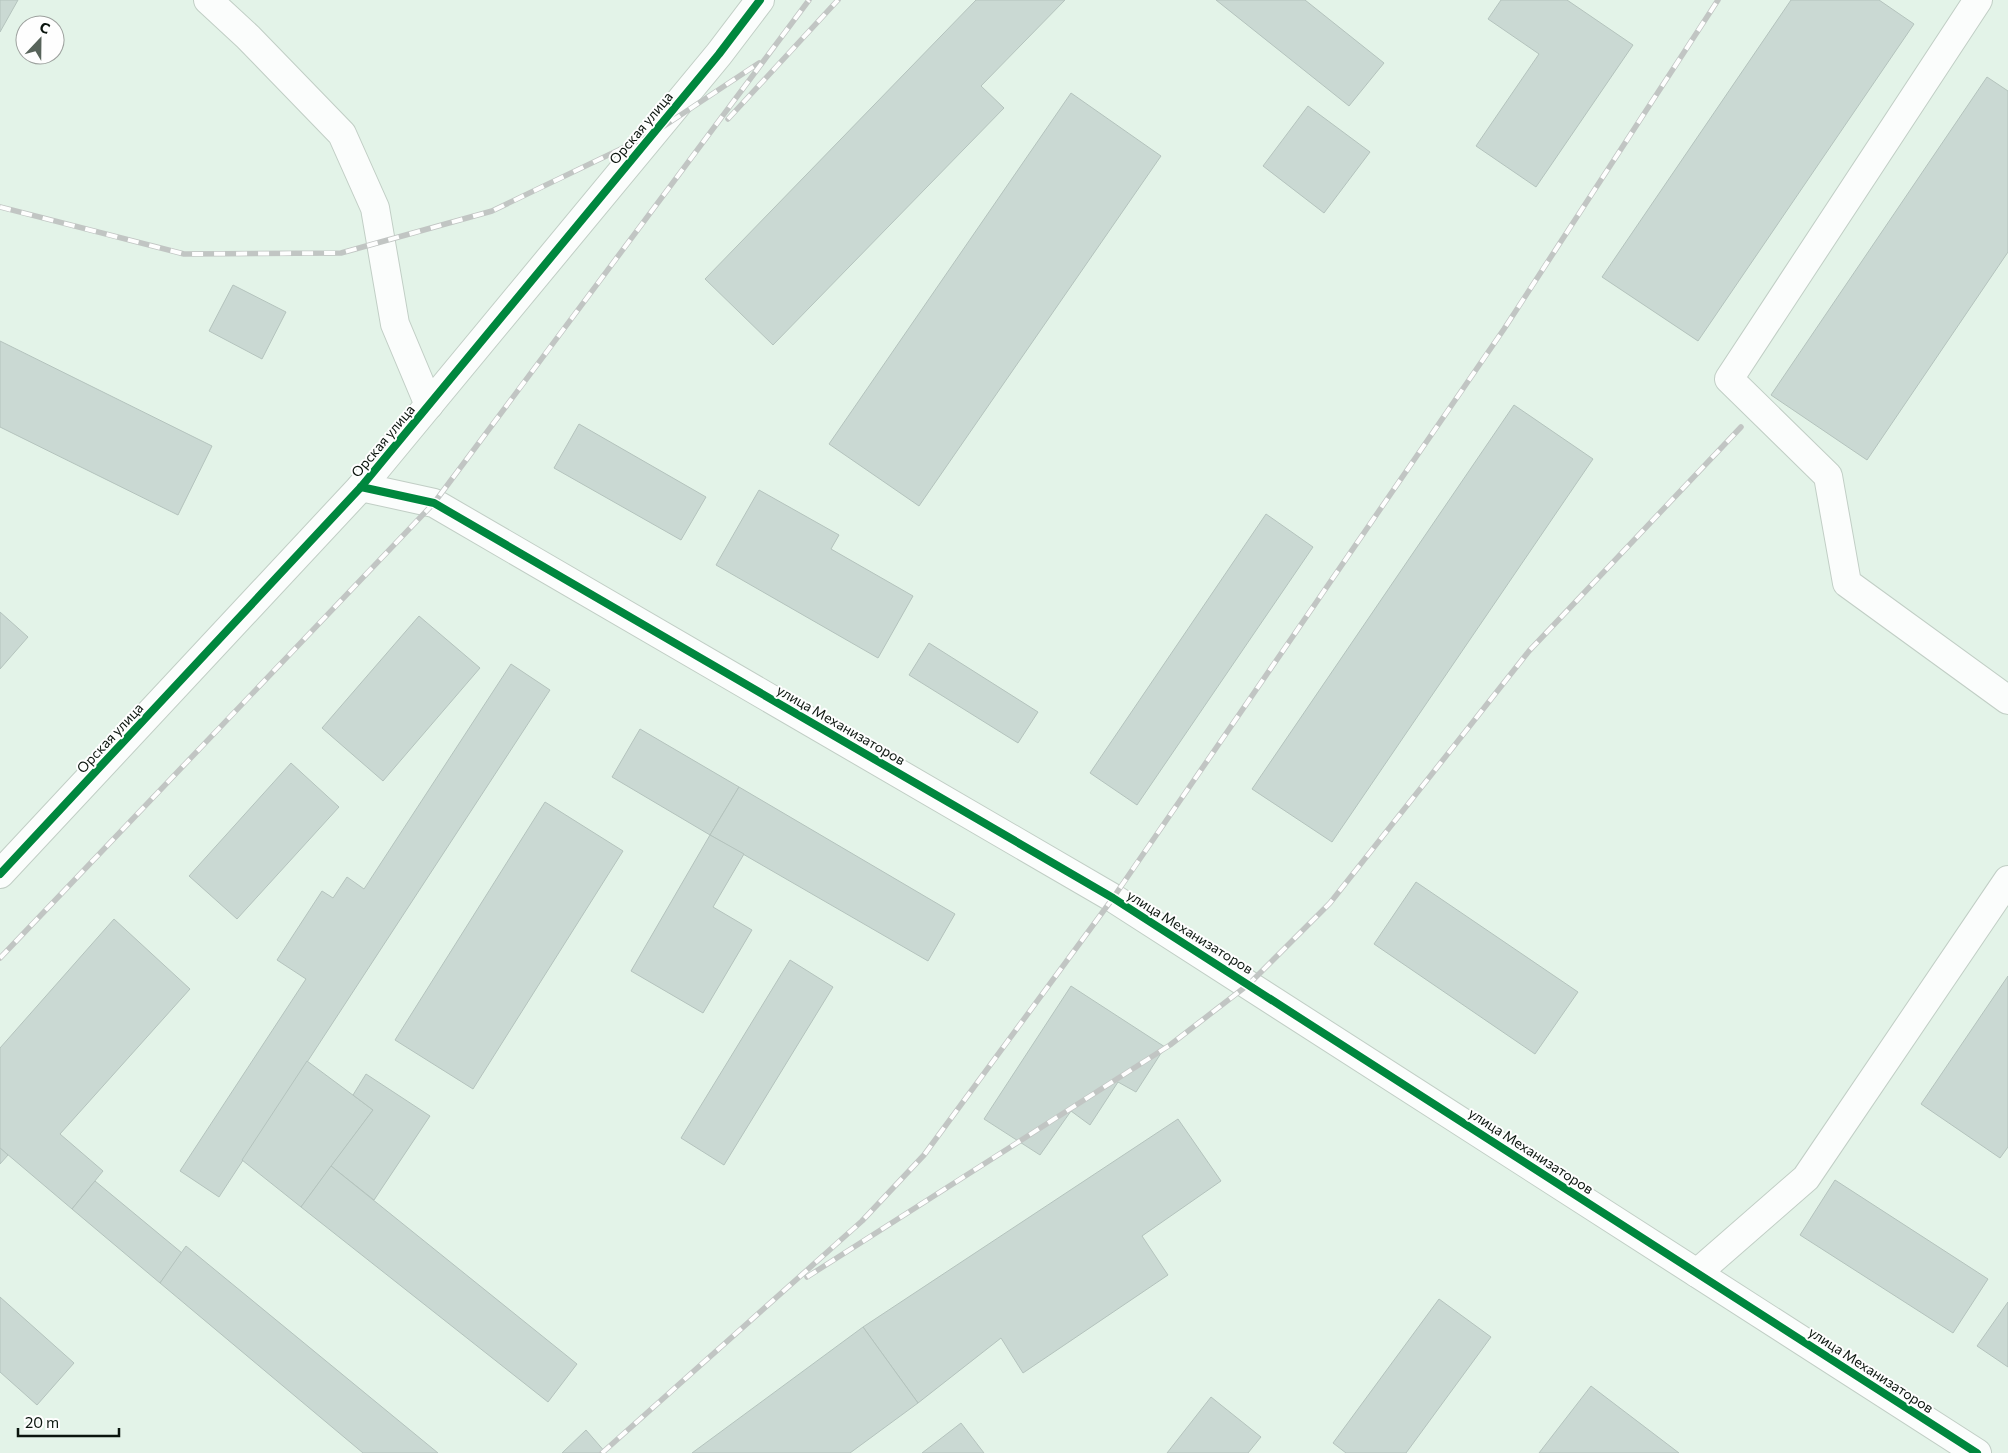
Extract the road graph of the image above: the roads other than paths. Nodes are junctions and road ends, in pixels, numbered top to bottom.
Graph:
1 (208, 0) edge
2 (760, 0) edge
3 (1978, 0) edge
4 (429, 405) junction
5 (361, 487) junction
6 (2008, 700) edge
7 (0, 874) edge
8 (2008, 880) edge
9 (1697, 1273) junction
10 (1976, 1453) edge

1 - 4 street
2 - 4 street, Орская улица
3 - 6 street
4 - 5 street, Орская улица
5 - 7 street, Орская улица
5 - 9 street, улица Механизаторов
8 - 9 street
9 - 10 street, улица Механизаторов

